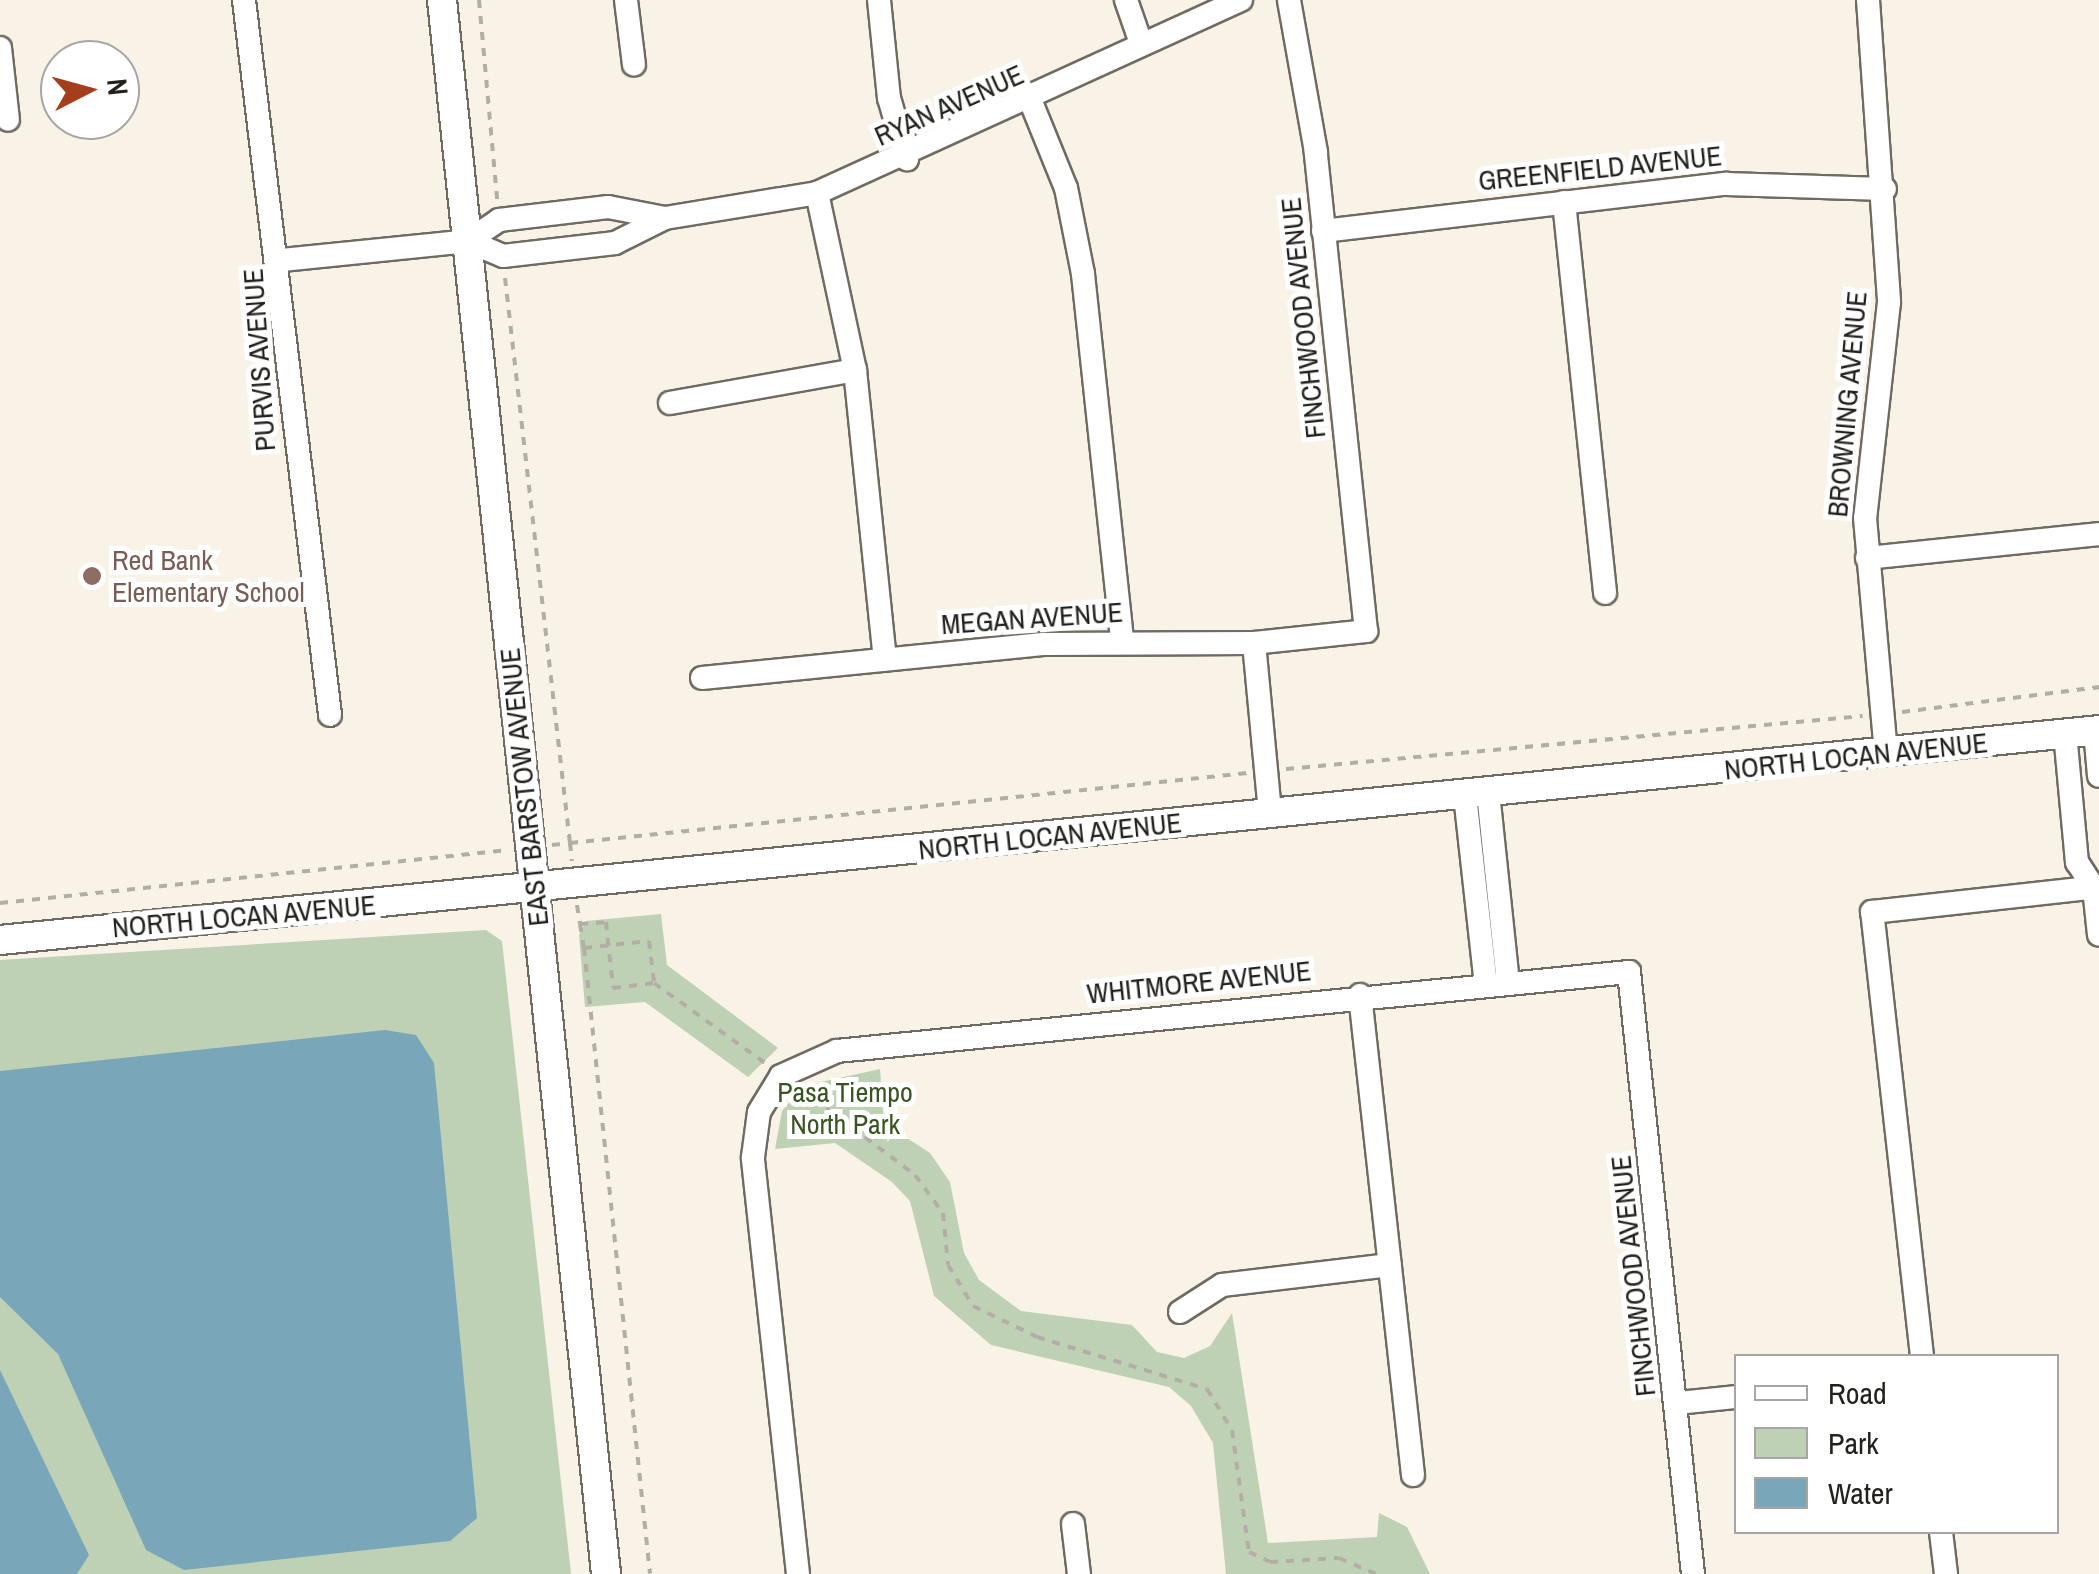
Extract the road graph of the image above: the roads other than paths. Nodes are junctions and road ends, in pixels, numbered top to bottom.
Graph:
1 (244, 0) edge
2 (442, 0) edge
3 (626, 0) edge
4 (879, 0) edge
5 (1126, 0) edge
6 (1242, 0) edge
7 (1289, 0) edge
8 (1868, 0) edge
9 (1141, 44) junction
10 (0, 48) edge
11 (634, 65) dead end
12 (1031, 102) junction
13 (8, 120) dead end
14 (907, 158) junction
15 (1885, 189) junction
16 (816, 193) junction
17 (1564, 202) junction
18 (665, 218) junction
19 (1323, 231) junction
20 (468, 241) junction
21 (282, 260) junction
22 (855, 370) junction
23 (670, 403) dead end
24 (2099, 534) edge
25 (1867, 558) junction
26 (1605, 592) dead end
27 (1366, 631) joint
28 (1122, 641) junction
29 (1254, 643) junction
30 (885, 659) junction
31 (702, 678) dead end
32 (330, 715) dead end
33 (2097, 730) edge
34 (2064, 733) junction
35 (1886, 754) junction
36 (2099, 776) edge
37 (1476, 794) junction
38 (1270, 813) junction
39 (2097, 884) edge
40 (533, 888) junction
41 (2099, 936) edge
42 (0, 940) edge
43 (1629, 972) joint
44 (1496, 983) junction
45 (1360, 995) junction
46 (1390, 1265) junction
47 (1180, 1312) dead end
48 (1922, 1354) edge
49 (1734, 1397) edge
50 (1678, 1403) junction
51 (1413, 1474) dead end
52 (1073, 1524) dead end
53 (1941, 1534) edge
54 (606, 1574) edge
55 (798, 1574) edge
56 (1078, 1574) edge
57 (1693, 1574) edge
58 (1946, 1574) edge

1 - 21 street, PURVIS AVENUE
2 - 20 street, EAST BARSTOW AVENUE
3 - 11 street
4 - 14 street
5 - 9 street
6 - 9 street, RYAN AVENUE
7 - 19 street, FINCHWOOD AVENUE
8 - 15 street, BROWNING AVENUE
9 - 12 street, RYAN AVENUE
10 - 13 street
12 - 14 street, RYAN AVENUE
12 - 28 street
14 - 16 street, RYAN AVENUE
15 - 17 street, GREENFIELD AVENUE
15 - 25 street, BROWNING AVENUE
16 - 18 street, RYAN AVENUE
16 - 22 street
17 - 19 street, GREENFIELD AVENUE
17 - 26 street
18 - 20 street, RYAN AVENUE
18 - 20 street, RYAN AVENUE
19 - 27 street, FINCHWOOD AVENUE
20 - 21 street
20 - 40 street, EAST BARSTOW AVENUE
21 - 32 street, PURVIS AVENUE
22 - 23 street
22 - 30 street
24 - 25 street
25 - 35 street, BROWNING AVENUE
27 - 29 street, MEGAN AVENUE
28 - 29 street, MEGAN AVENUE
28 - 30 street, MEGAN AVENUE
29 - 38 street
30 - 31 street, MEGAN AVENUE
33 - 34 street, NORTH LOCAN AVENUE
33 - 36 street
34 - 35 street, NORTH LOCAN AVENUE
34 - 39 street
35 - 37 street, NORTH LOCAN AVENUE
37 - 38 street, NORTH LOCAN AVENUE
37 - 44 street
38 - 40 street, NORTH LOCAN AVENUE
39 - 41 street
39 - 48 street
40 - 42 street, NORTH LOCAN AVENUE
40 - 54 street, EAST BARSTOW AVENUE
43 - 44 street, WHITMORE AVENUE
43 - 50 street, FINCHWOOD AVENUE
44 - 45 street, WHITMORE AVENUE
45 - 46 street
45 - 55 street, WHITMORE AVENUE
46 - 47 street
46 - 51 street
49 - 50 street
50 - 57 street, FINCHWOOD AVENUE
52 - 56 street
53 - 58 street

